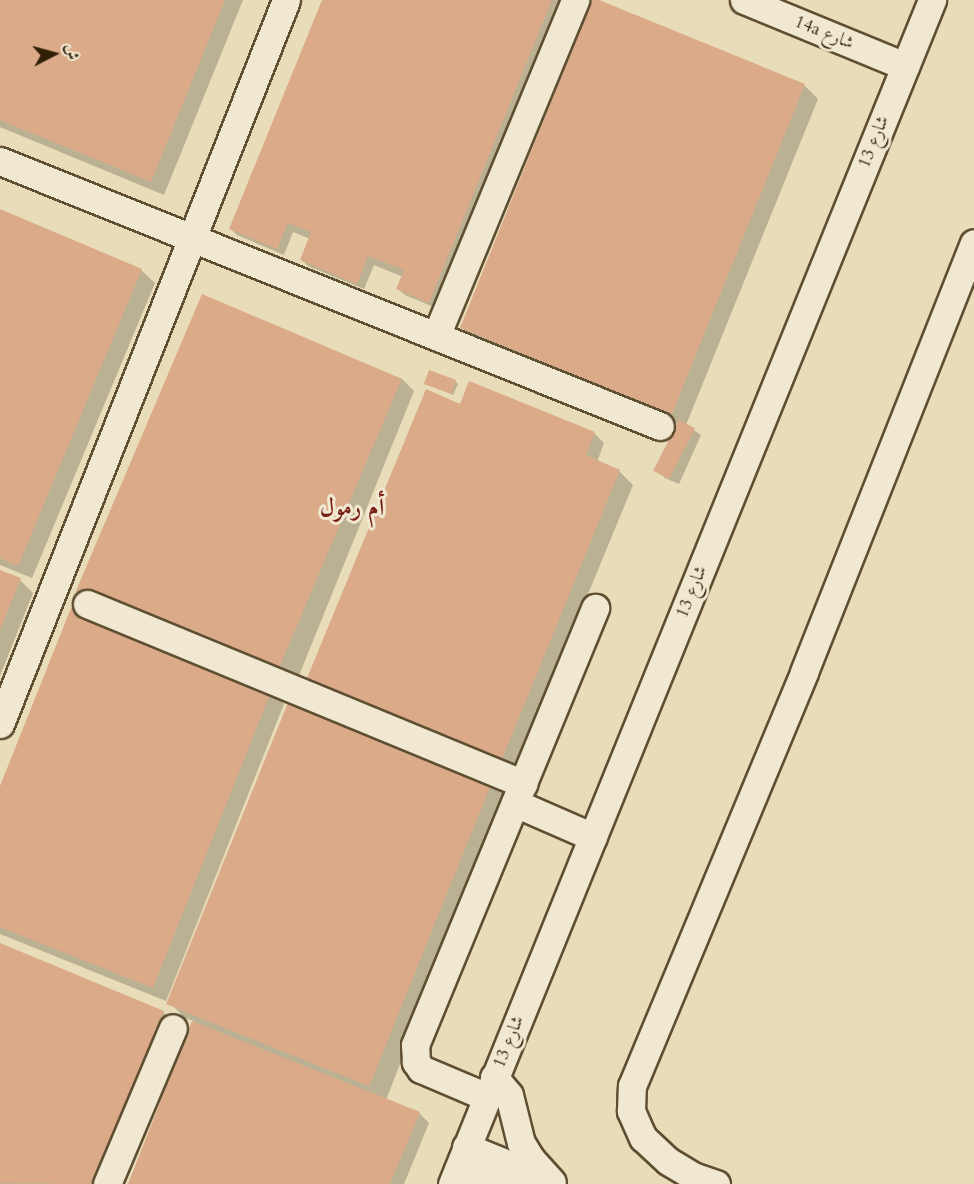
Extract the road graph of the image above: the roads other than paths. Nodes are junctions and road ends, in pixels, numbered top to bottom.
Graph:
1 (286, 0) edge
2 (575, 0) edge
3 (744, 0) edge
4 (932, 0) edge
5 (905, 66) junction
6 (0, 161) edge
7 (192, 238) junction
8 (974, 243) edge
9 (436, 336) junction
10 (660, 426) dead end
11 (87, 604) dead end
12 (595, 608) dead end
13 (0, 724) edge
14 (519, 794) junction
15 (593, 837) junction
16 (173, 1028) dead end
17 (491, 1087) junction
18 (459, 1167) edge
19 (554, 1183) edge
20 (107, 1184) edge
21 (508, 1184) edge
22 (716, 1184) edge

1 - 7 street
2 - 9 street
3 - 5 street, 14a شارع
4 - 5 street, شارع 13
5 - 15 street, شارع 13
6 - 7 street
7 - 9 street
7 - 13 street
8 - 22 street
9 - 10 street
11 - 14 street
12 - 14 street
14 - 15 street
14 - 17 street
15 - 17 street, شارع 13
16 - 20 street
17 - 18 street, شارع 13
17 - 19 street
18 - 19 street
18 - 21 street

